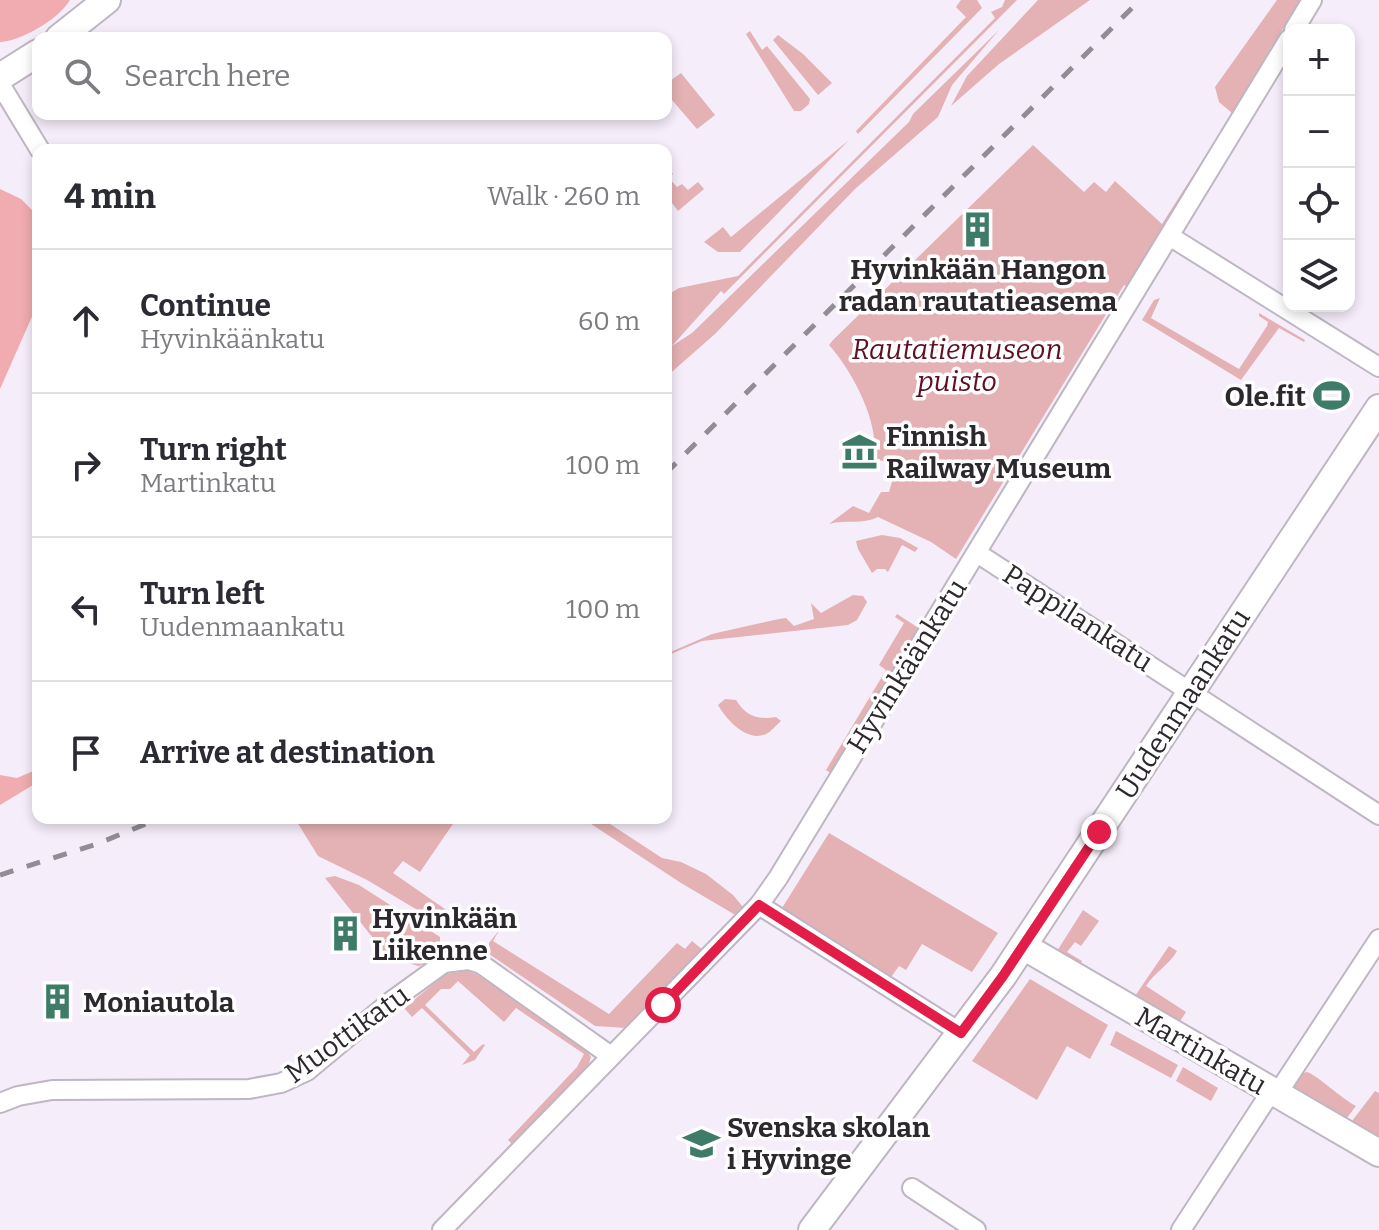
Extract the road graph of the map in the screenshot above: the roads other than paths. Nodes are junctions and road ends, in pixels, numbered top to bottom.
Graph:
1 (107, 0) edge
2 (1312, 0) edge
3 (1298, 24) edge
4 (67, 32) edge
5 (1283, 49) edge
6 (32, 57) edge
7 (0, 77) edge
8 (0, 84) edge
9 (36, 144) edge
10 (1171, 237) junction
11 (1379, 367) edge
12 (1379, 408) edge
13 (977, 553) junction
14 (1190, 692) junction
15 (1379, 815) edge
16 (759, 905) junction
17 (1379, 939) edge
18 (1023, 946) junction
19 (961, 1033) junction
20 (611, 1056) junction
21 (1274, 1093) junction
22 (0, 1103) edge
23 (1379, 1153) edge
24 (912, 1188) dead end
25 (442, 1230) edge
26 (812, 1230) edge
27 (976, 1230) edge
28 (1181, 1230) edge

1 - 4 main road
2 - 3 street
5 - 10 street, Hyvinkäänkatu
6 - 7 main road
8 - 9 street
10 - 11 street
10 - 13 street, Hyvinkäänkatu
12 - 14 main road, Uudenmaankatu
13 - 14 street, Pappilankatu
13 - 16 street, Hyvinkäänkatu
14 - 15 street, Pappilankatu
14 - 18 main road, Uudenmaankatu
16 - 19 street
16 - 20 street, Hyvinkäänkatu
17 - 21 street
18 - 19 main road, Uudenmaankatu
18 - 21 main road, Martinkatu
19 - 26 main road, Uudenmaankatu
20 - 22 street, Muottikatu
20 - 25 street, Hyvinkäänkatu
21 - 23 main road, Martinkatu
21 - 28 street
24 - 27 street

